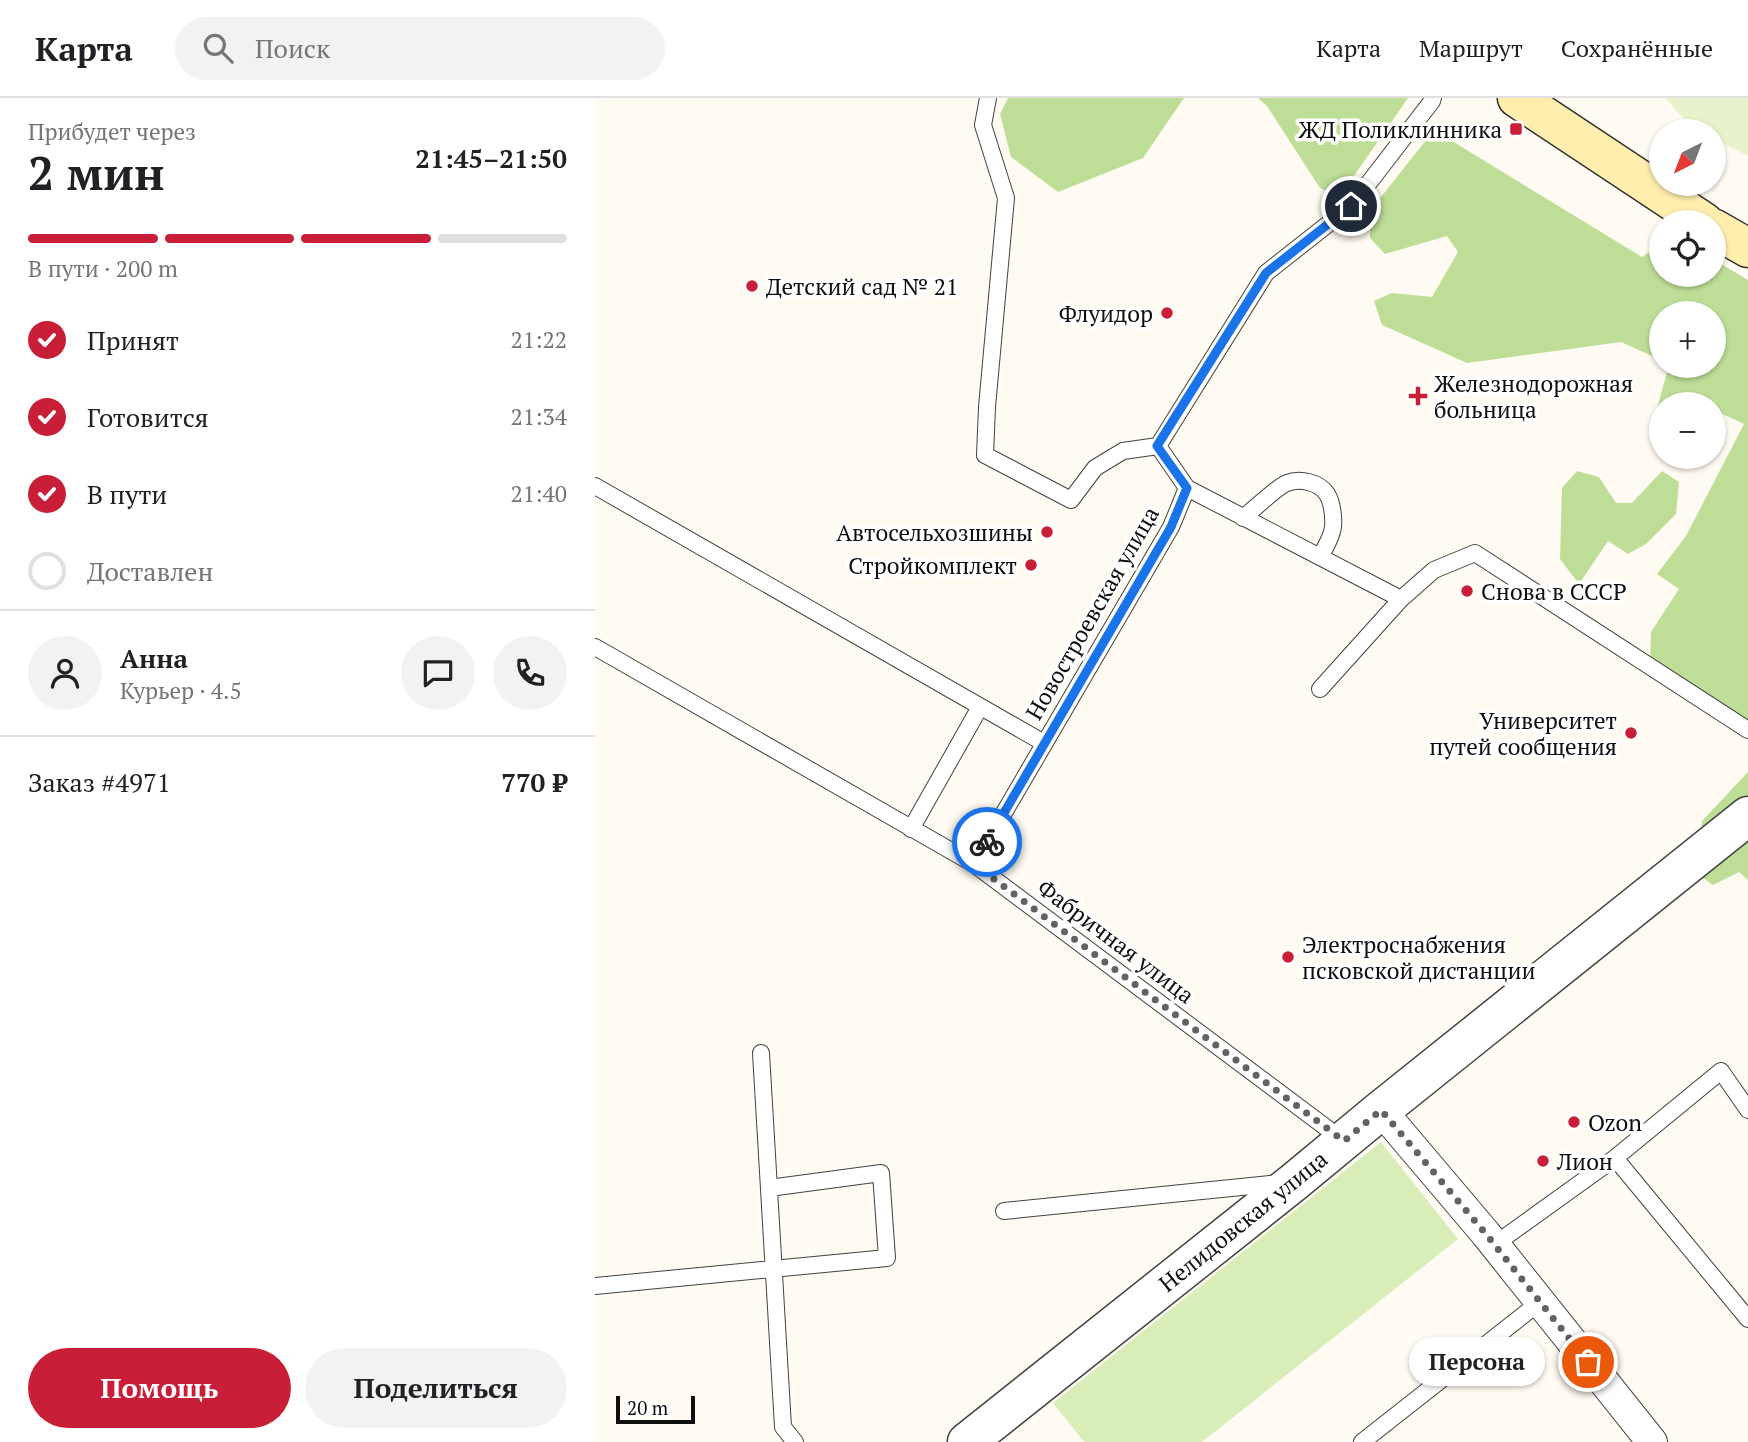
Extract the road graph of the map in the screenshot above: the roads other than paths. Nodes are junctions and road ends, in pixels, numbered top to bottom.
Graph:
1 (988, 98) edge
2 (1433, 98) edge
3 (1517, 98) edge
4 (1686, 210) edge
5 (1726, 235) edge
6 (1748, 248) edge
7 (1157, 446) junction
8 (595, 486) edge
9 (1187, 488) junction
10 (1243, 518) junction
11 (1320, 557) junction
12 (1401, 599) junction
13 (595, 647) edge
14 (1320, 689) dead end
15 (980, 708) junction
16 (1748, 730) edge
17 (1044, 743) junction
18 (1745, 823) edge
19 (911, 829) junction
20 (974, 864) junction
21 (761, 1053) dead end
22 (1381, 1110) junction
23 (1748, 1110) edge
24 (1344, 1141) junction
25 (1615, 1158) junction
26 (1294, 1182) junction
27 (769, 1188) junction
28 (1004, 1211) dead end
29 (1494, 1245) junction
30 (774, 1268) junction
31 (595, 1286) edge
32 (1539, 1302) junction
33 (1748, 1318) edge
34 (795, 1442) edge
35 (967, 1442) edge
36 (1362, 1442) edge
37 (1652, 1442) edge

1 - 7 lane
2 - 7 lane
3 - 4 main road
5 - 6 main road
7 - 9 lane
8 - 15 lane
9 - 10 lane
9 - 17 lane, Новостроевская улица
10 - 11 lane
10 - 11 lane
11 - 12 lane
12 - 14 lane
12 - 16 lane
13 - 19 lane, Фабричная улица
15 - 17 lane
15 - 19 lane
17 - 20 lane, Новостроевская улица
18 - 22 street, Нелидовская улица
19 - 20 lane, Фабричная улица
20 - 24 lane, Фабричная улица
21 - 27 lane
22 - 24 street, Нелидовская улица
22 - 29 street
23 - 25 lane
24 - 26 street, Нелидовская улица
25 - 29 lane
25 - 33 lane
26 - 28 lane
26 - 35 street, Нелидовская улица
27 - 30 lane
27 - 30 lane
29 - 32 street
30 - 31 lane
30 - 34 lane
32 - 36 lane
32 - 37 street

